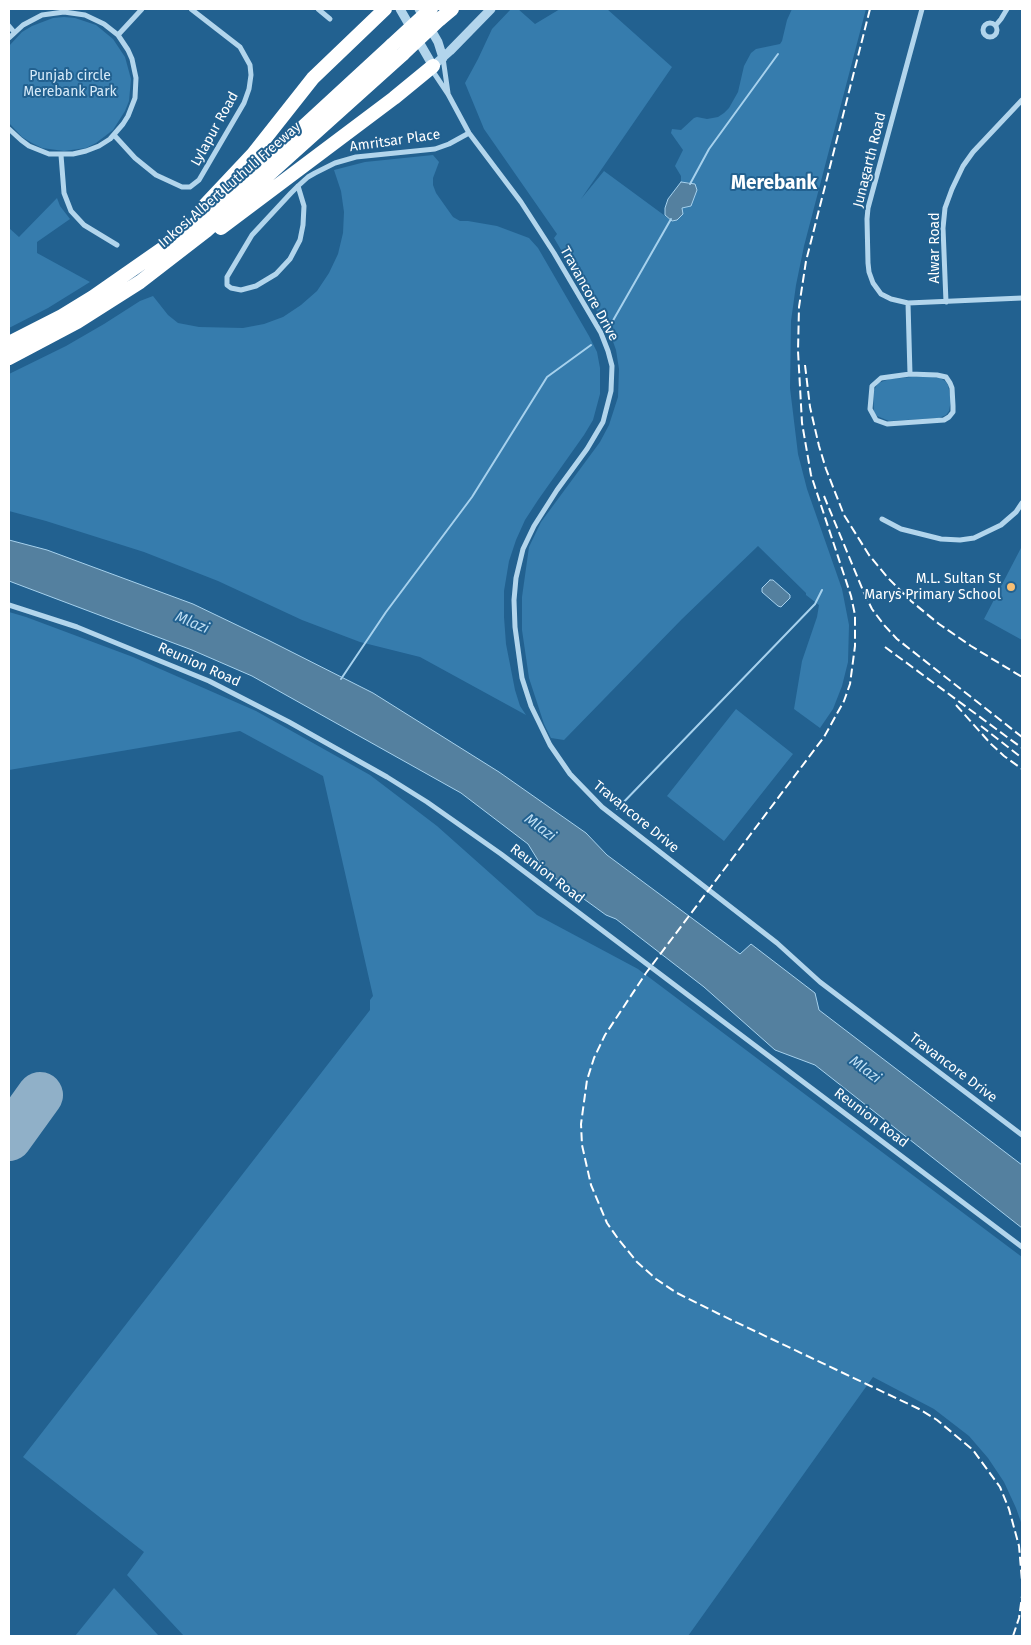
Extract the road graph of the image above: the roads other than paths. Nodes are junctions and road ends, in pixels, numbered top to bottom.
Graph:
1 (142, 9) edge
2 (192, 9) edge
3 (318, 9) edge
4 (385, 9) edge
5 (400, 9) edge
6 (419, 9) edge
7 (431, 9) edge
8 (452, 9) edge
9 (491, 9) edge
10 (922, 9) edge
11 (1007, 9) edge
12 (64, 10) edge
13 (330, 18) dead end
14 (996, 25) dead end
15 (9, 26) edge
16 (14, 32) junction
17 (118, 35) junction
18 (9, 38) edge
19 (438, 62) junction
20 (448, 94) junction
21 (1022, 100) edge
22 (469, 132) junction
23 (10, 133) edge
24 (114, 135) junction
25 (60, 155) junction
26 (298, 186) junction
27 (169, 244) junction
28 (116, 245) dead end
29 (140, 282) junction
30 (1022, 298) edge
31 (946, 302) junction
32 (908, 303) junction
33 (9, 343) edge
34 (9, 358) edge
35 (910, 374) junction
36 (1022, 503) edge
37 (882, 519) dead end
38 (9, 604) edge
39 (1022, 1135) edge
40 (1022, 1247) edge

1 - 17 street
2 - 24 street, Lylapur Road
3 - 13 street
4 - 27 highway
5 - 19 street
6 - 19 street
7 - 27 highway, Inkosi Albert Luthuli Freeway, bridge
8 - 29 highway, Inkosi Albert Luthuli Freeway, bridge
9 - 19 street
10 - 32 street, Junagarth Road
11 - 14 street
12 - 16 street
12 - 17 street
15 - 16 street
16 - 18 street
17 - 24 street
19 - 20 street
19 - 20 street, Travancore Drive
19 - 29 highway
20 - 22 street, Travancore Drive
21 - 31 street, Alwar Road
22 - 26 street, Amritsar Place
22 - 39 street, Travancore Drive
23 - 25 street
24 - 25 street
25 - 28 street
26 - 26 street, Amritsar Place
27 - 33 highway, Inkosi Albert Luthuli Freeway
29 - 34 highway, Inkosi Albert Luthuli Freeway
30 - 31 street, Junagarth Road
31 - 32 street, Junagarth Road
32 - 35 street
35 - 35 street
36 - 37 street
38 - 40 street, Reunion Road

